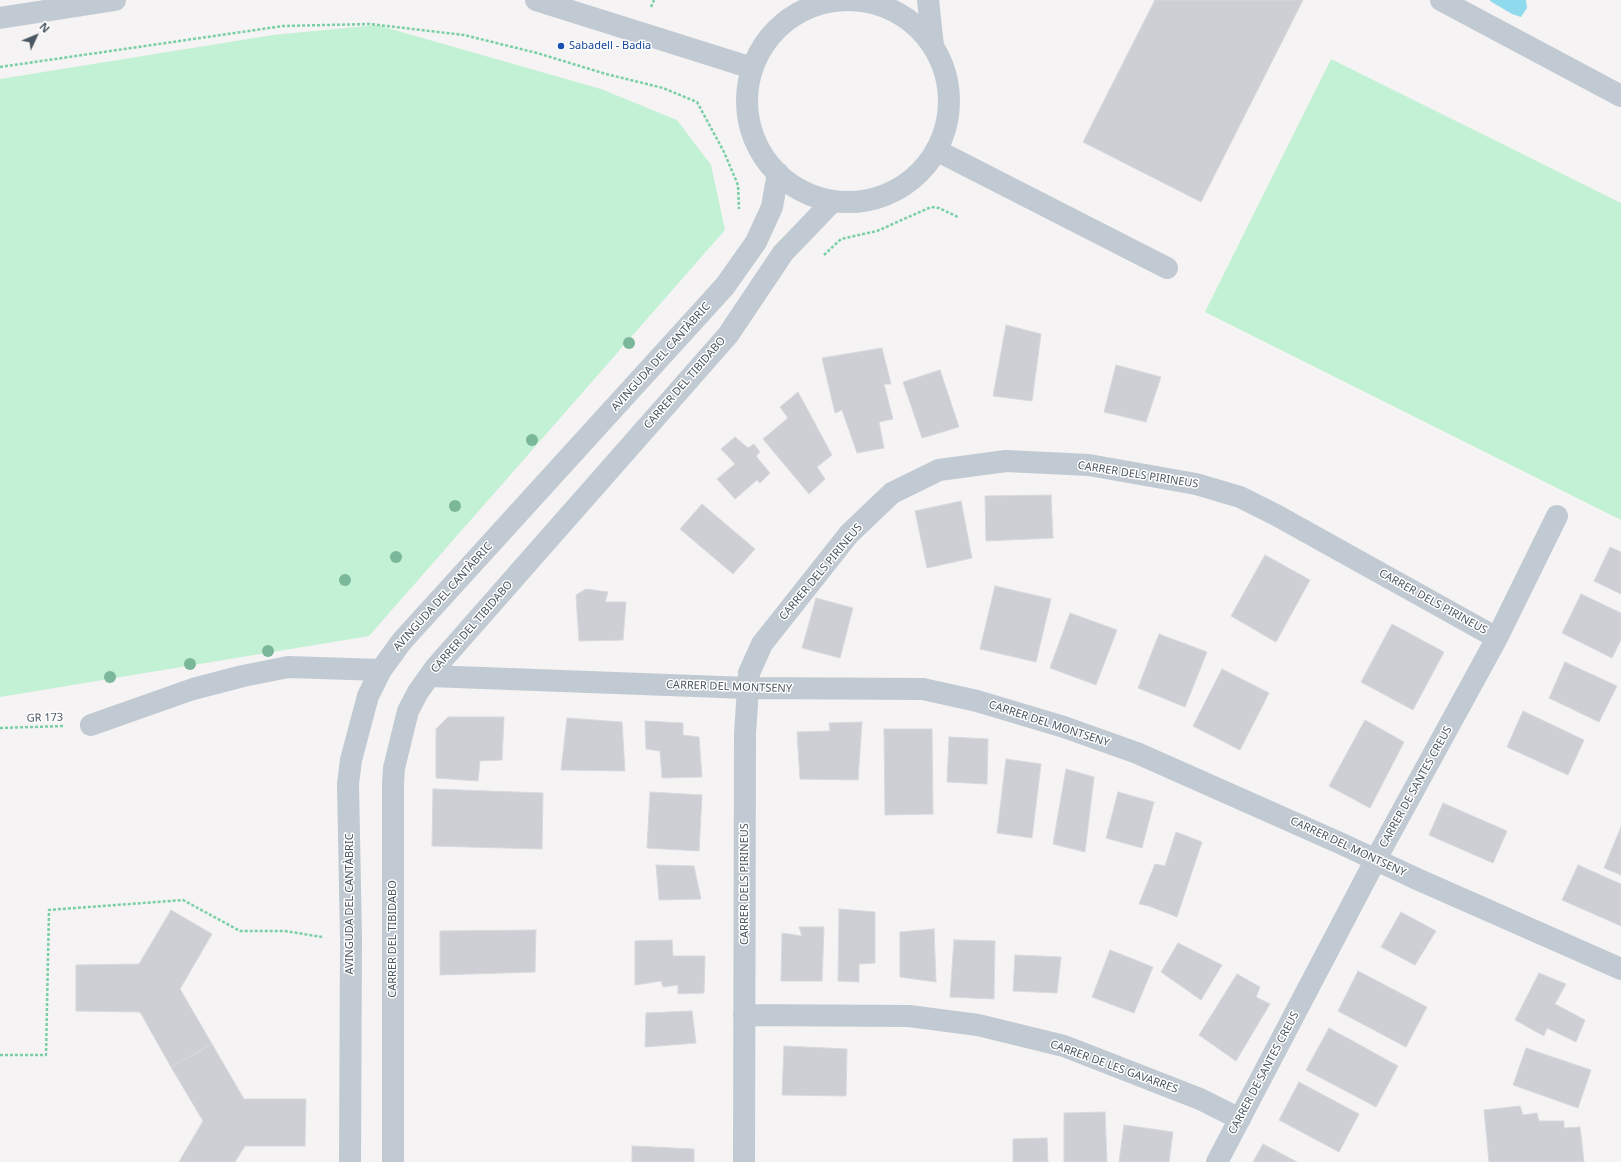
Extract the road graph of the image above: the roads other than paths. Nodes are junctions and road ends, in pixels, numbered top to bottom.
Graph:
1 (116, 0) edge
2 (536, 0) edge
3 (855, 0) edge
4 (928, 0) edge
5 (1441, 0) edge
6 (0, 18) edge
7 (933, 46) junction
8 (752, 68) junction
9 (1621, 96) edge
10 (936, 150) junction
11 (778, 173) junction
12 (833, 201) junction
13 (1167, 268) dead end
14 (1557, 516) dead end
15 (1497, 638) junction
16 (381, 670) junction
17 (430, 676) junction
18 (747, 688) junction
19 (91, 725) road end
20 (1376, 859) junction
21 (1621, 969) edge
22 (744, 1015) junction
23 (1240, 1118) junction
24 (350, 1162) edge
25 (393, 1162) edge
26 (744, 1162) edge
27 (1217, 1162) edge

1 - 6 street
2 - 8 street
3 - 7 street
3 - 8 street
4 - 7 street
5 - 9 street
7 - 10 street
8 - 11 street
10 - 12 street
10 - 13 street
11 - 12 street
11 - 16 street, AVINGUDA DEL CANTÀBRIC
12 - 17 street, CARRER DEL TIBIDABO
14 - 15 street, CARRER DE SANTES CREUS
15 - 18 street, CARRER DELS PIRINEUS
15 - 20 street, CARRER DE SANTES CREUS
16 - 19 street
16 - 24 street, AVINGUDA DEL CANTÀBRIC
17 - 18 street, CARRER DEL MONTSENY
17 - 25 street, CARRER DEL TIBIDABO
18 - 20 street, CARRER DEL MONTSENY
18 - 22 street, CARRER DELS PIRINEUS
20 - 21 street, CARRER DEL MONTSENY
20 - 23 street, CARRER DE SANTES CREUS
22 - 23 street, CARRER DE LES GAVARRES
22 - 26 street, CARRER DELS PIRINEUS
23 - 27 street, CARRER DE SANTES CREUS

